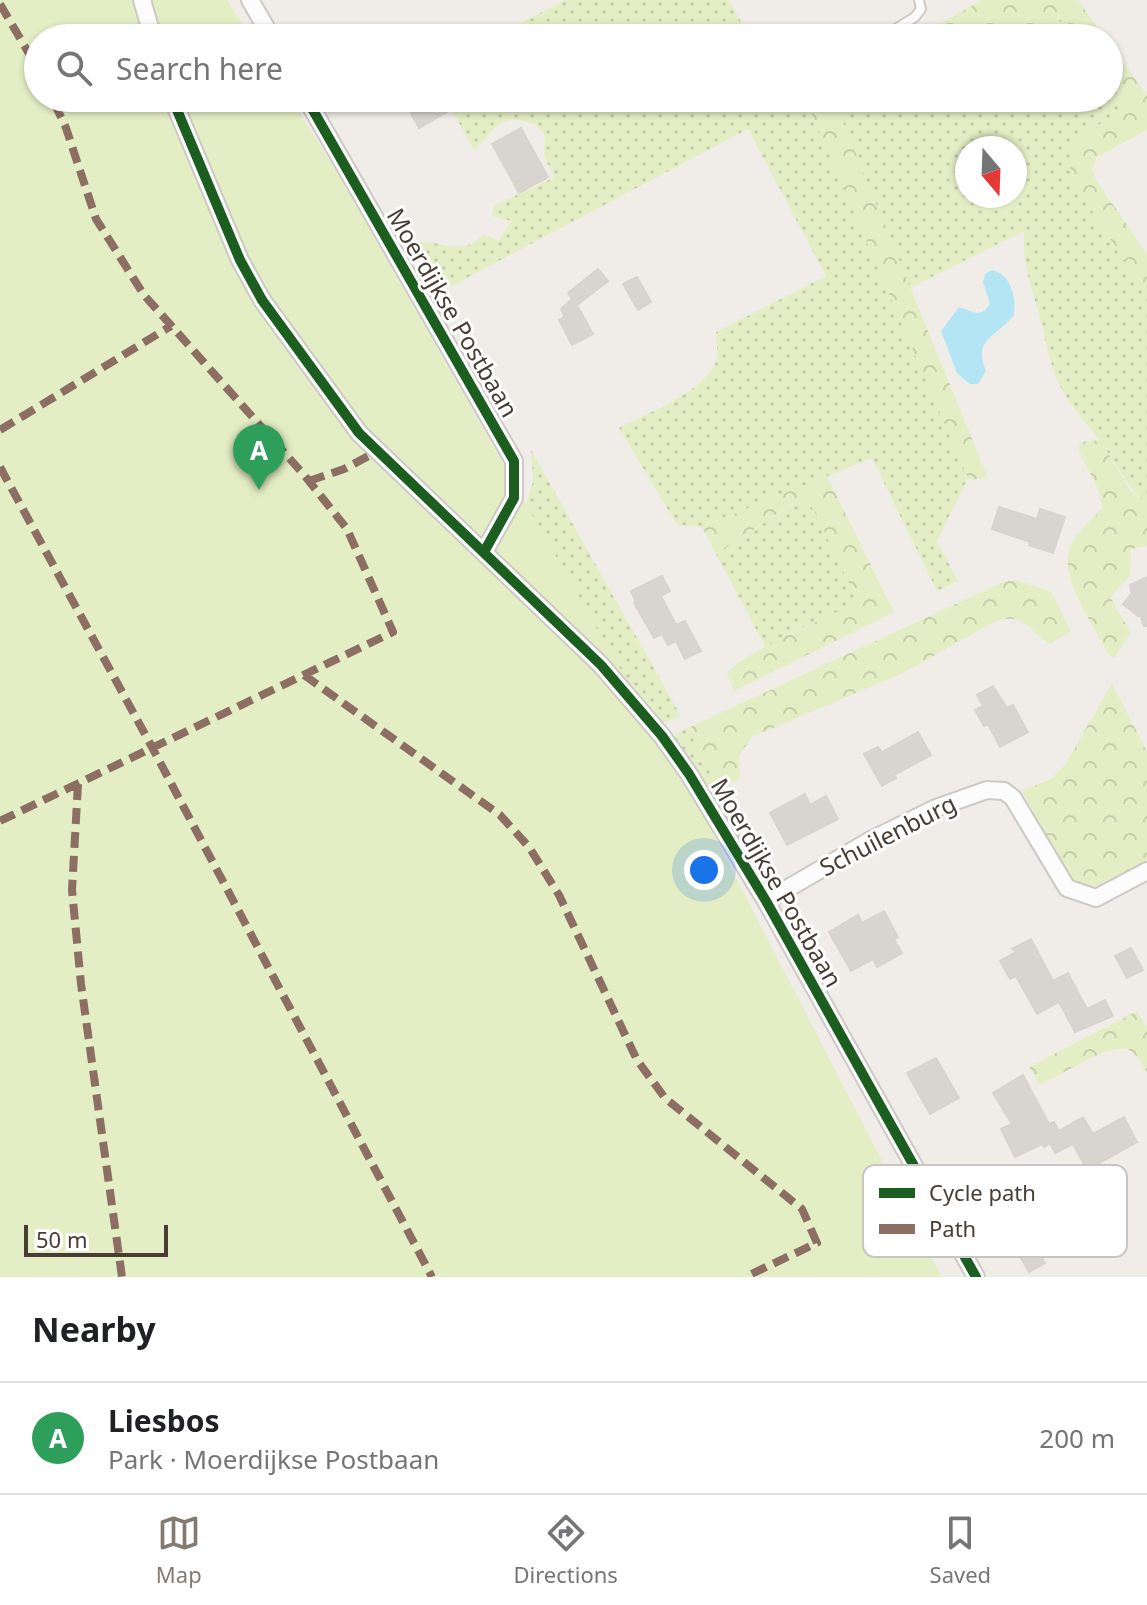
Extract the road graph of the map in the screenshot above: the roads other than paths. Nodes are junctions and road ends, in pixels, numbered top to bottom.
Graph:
1 (142, 0) edge
2 (250, 0) edge
3 (919, 0) edge
4 (149, 24) edge
5 (264, 24) edge
6 (904, 24) edge
7 (178, 112) edge
8 (314, 112) edge
9 (484, 552) junction
10 (1147, 871) edge
11 (766, 901) junction
12 (913, 1165) edge
13 (965, 1257) edge
14 (976, 1277) edge

1 - 4 street
2 - 5 street
3 - 6 lane
7 - 9 street, Moerdijkse Postbaan
8 - 9 street, Moerdijkse Postbaan
9 - 11 street, Moerdijkse Postbaan
10 - 11 street, Schuilenburg
11 - 12 street, Moerdijkse Postbaan
13 - 14 street, Moerdijkse Postbaan

